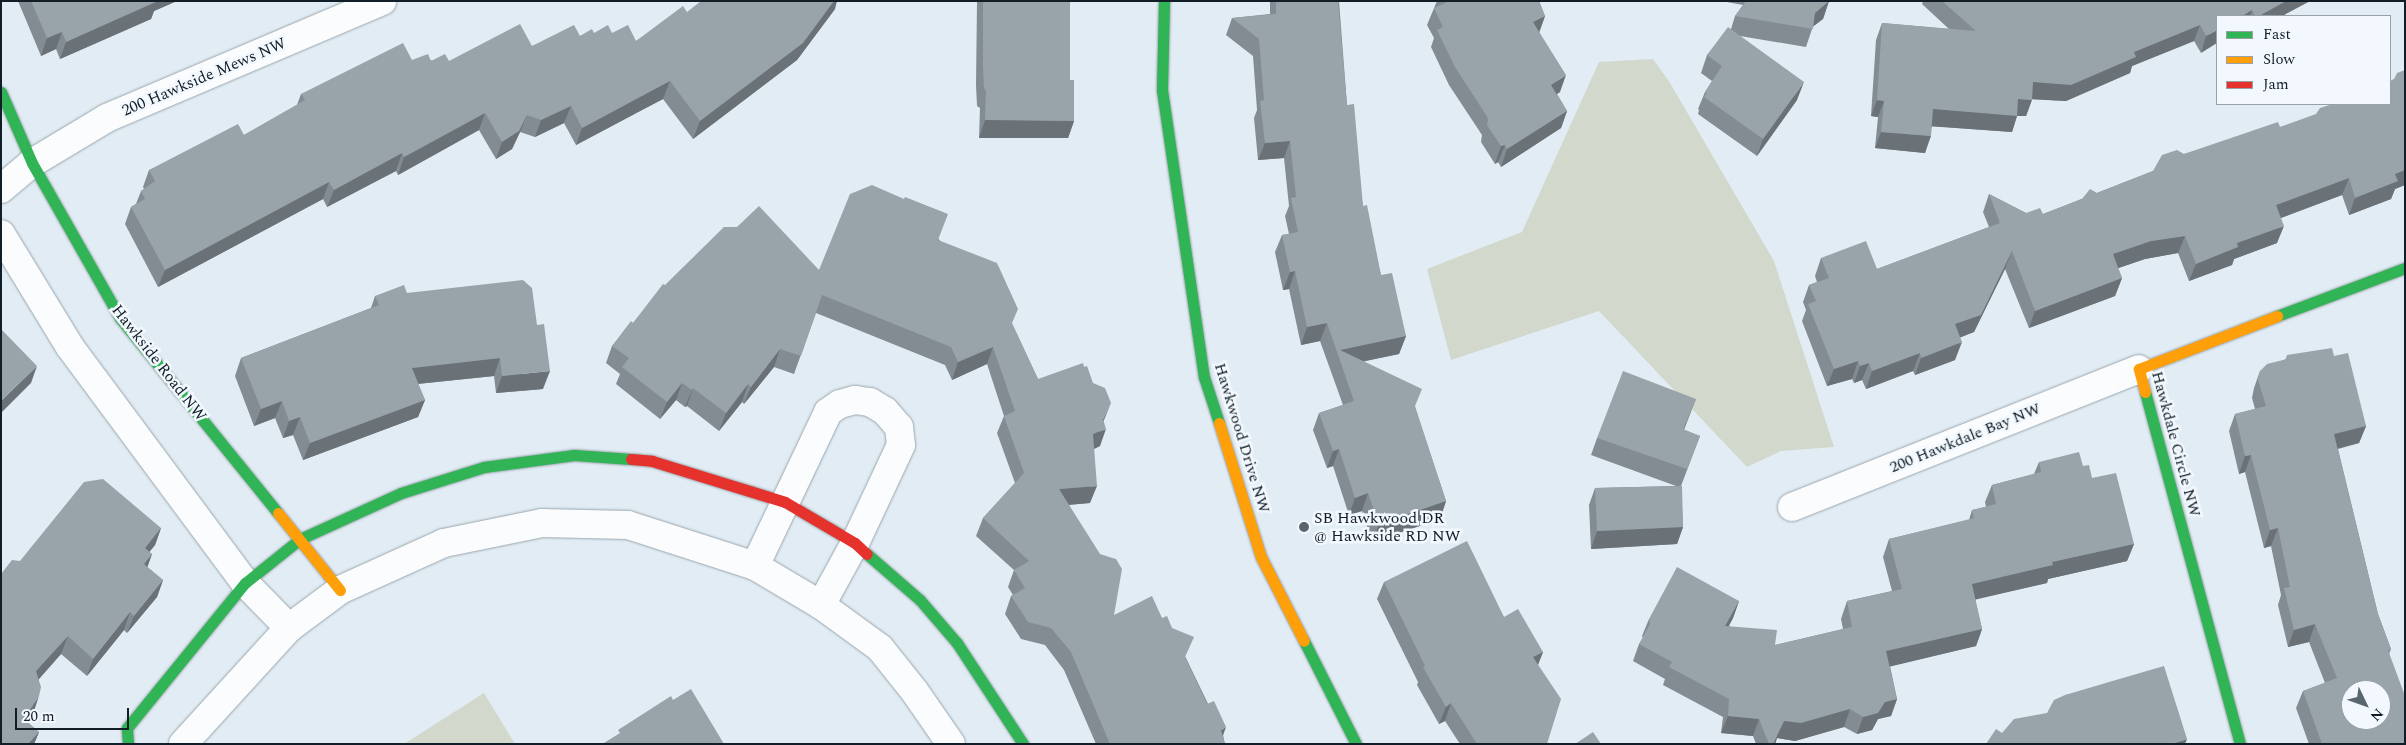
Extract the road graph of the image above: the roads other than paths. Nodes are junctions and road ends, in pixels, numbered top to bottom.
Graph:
1 (382, 1) edge
2 (1164, 1) edge
3 (1, 92) edge
4 (32, 163) junction
5 (1, 189) edge
6 (1, 234) edge
7 (2405, 268) edge
8 (2139, 368) junction
9 (785, 502) junction
10 (1792, 508) dead end
11 (300, 539) junction
12 (855, 543) junction
13 (755, 566) junction
14 (245, 583) junction
15 (340, 590) junction
16 (821, 605) junction
17 (289, 628) junction
18 (128, 744) edge
19 (183, 744) edge
20 (951, 744) edge
21 (1023, 744) edge
22 (1356, 744) edge
23 (2240, 744) edge

1 - 4 street, 200 Hawkside Mews NW
2 - 22 street, Hawkwood Drive NW
3 - 4 street, Hawkside Road NW
4 - 5 street, 200 Hawkside Mews NW
4 - 11 street, Hawkside Road NW
6 - 14 street
7 - 8 street, Hawkdale Circle NW
8 - 10 street, 200 Hawkdale Bay NW
8 - 23 street, Hawkdale Circle NW
9 - 11 street
9 - 12 street
9 - 12 street
9 - 13 street
11 - 14 street
11 - 15 street, Hawkside Road NW
12 - 16 street
12 - 21 street
13 - 15 street
13 - 16 street
14 - 17 street
14 - 18 street
15 - 17 street
16 - 20 street
17 - 19 street

